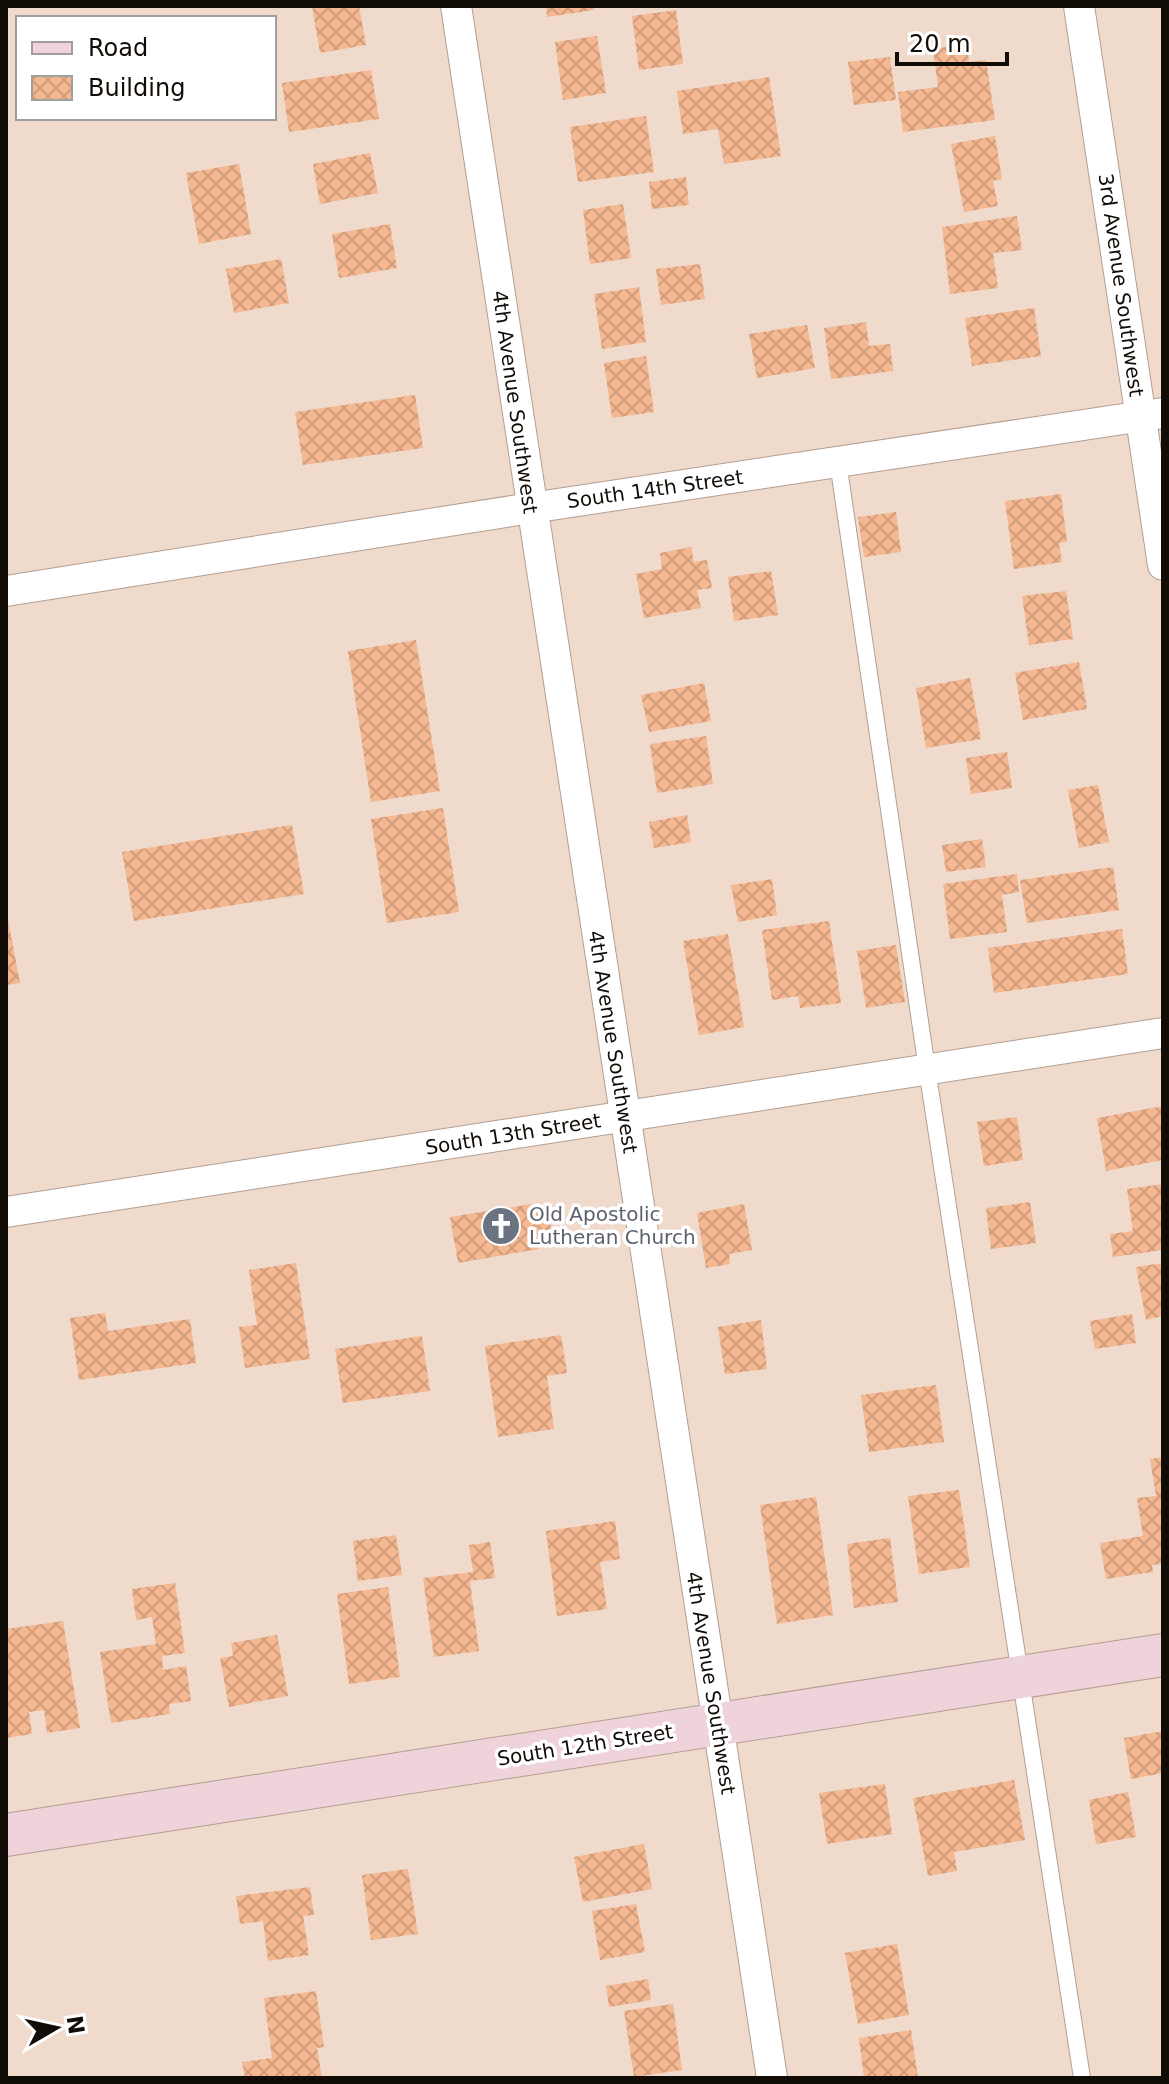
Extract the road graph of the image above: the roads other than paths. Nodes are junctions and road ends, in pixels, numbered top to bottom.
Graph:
1 (456, 6) edge
2 (1079, 6) edge
3 (1152, 415) edge
4 (838, 462) junction
5 (531, 508) junction
6 (1163, 565) edge
7 (6, 591) edge
8 (1163, 1033) edge
9 (927, 1069) junction
10 (624, 1117) junction
11 (6, 1212) edge
12 (1163, 1655) edge
13 (1021, 1678) junction
14 (717, 1725) junction
15 (6, 1835) edge
16 (772, 2078) edge
17 (1082, 2078) edge

1 - 5 street, 4th Avenue Southwest
2 - 3 street, 3rd Avenue Southwest
3 - 4 street, South 14th Street
3 - 6 street, 3rd Avenue Southwest
4 - 5 street, South 14th Street
4 - 9 lane
5 - 7 street, South 14th Street
5 - 10 street, 4th Avenue Southwest
8 - 9 street, South 13th Street
9 - 10 street, South 13th Street
9 - 13 lane
10 - 11 street, South 13th Street
10 - 14 street, 4th Avenue Southwest
12 - 13 street, South 12th Street
13 - 14 street, South 12th Street
13 - 17 lane
14 - 15 street, South 12th Street
14 - 16 street, 4th Avenue Southwest

